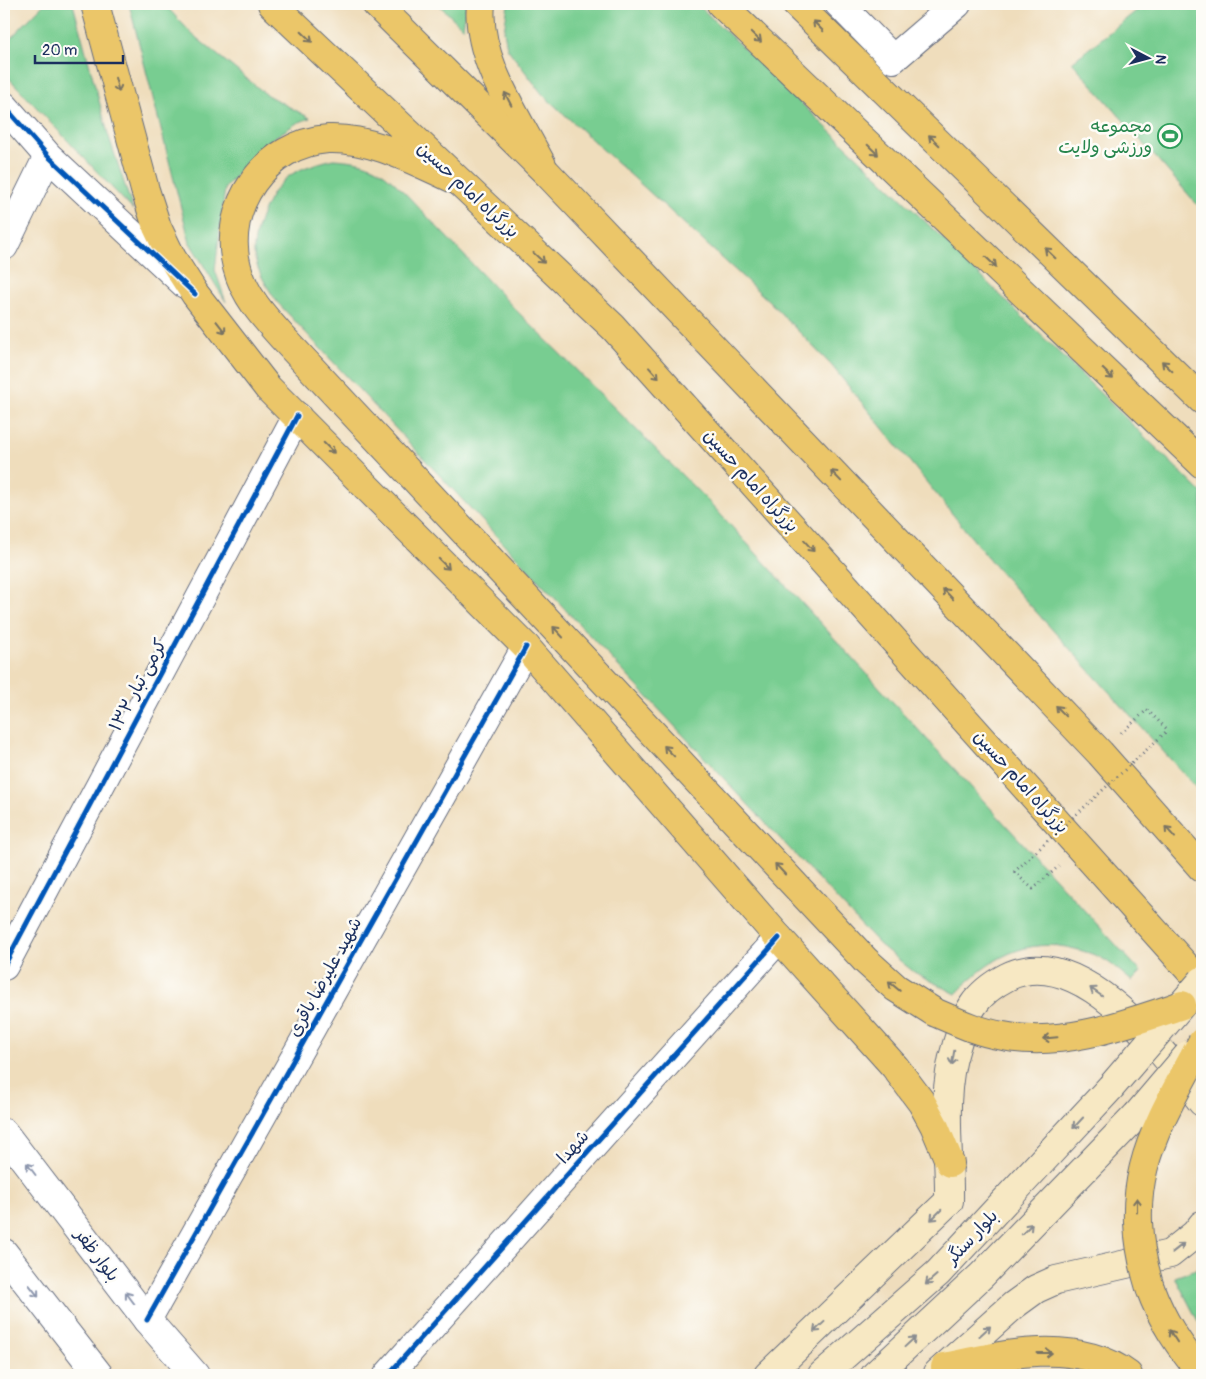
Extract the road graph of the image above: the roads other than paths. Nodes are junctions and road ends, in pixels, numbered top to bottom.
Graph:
1 (95, 4) edge
2 (272, 4) edge
3 (376, 4) edge
4 (481, 4) edge
5 (721, 4) edge
6 (796, 4) edge
7 (840, 4) edge
8 (957, 4) edge
9 (4, 106) edge
10 (48, 156) junction
11 (547, 173) junction
12 (458, 181) junction
13 (4, 246) edge
14 (195, 294) junction
15 (1202, 400) edge
16 (297, 416) junction
17 (1202, 464) edge
18 (526, 647) junction
19 (1202, 868) edge
20 (779, 938) junction
21 (4, 966) edge
22 (1202, 982) edge
23 (1182, 1005) junction
24 (1202, 1041) edge
25 (1202, 1102) edge
26 (4, 1133) edge
27 (950, 1163) junction
28 (1202, 1225) edge
29 (4, 1253) edge
30 (147, 1320) junction
31 (87, 1369) edge
32 (940, 1371) edge
33 (1202, 1374) edge
34 (195, 1375) edge
35 (388, 1375) edge
36 (768, 1375) edge
37 (822, 1375) edge
38 (875, 1375) edge
39 (1128, 1375) edge

1 -> 14 main road
2 -> 12 main road, بزرگراه امام حسین
3 - 11 main road
11 -> 4 main road
5 -> 17 main road
15 -> 6 main road
7 - 8 street
9 - 10 street
10 - 13 street
10 - 14 street
19 -> 11 main road
12 -> 22 main road, بزرگراه امام حسین
23 -> 12 main road, bridge
14 -> 16 main road
16 -> 18 main road
16 - 21 street, کرمی تبار ۱۳۲
18 - 20 main road
18 - 30 street, شهید علیرضا باقری
20 - 27 main road
20 - 35 street, شهدا
22 - 23 main road, بلوار سنگر, bridge
23 -> 37 main road, بلوار سنگر, bridge
33 -> 24 main road, bridge
38 -> 24 main road, بلوار سنگر, bridge
25 -> 27 main road
30 -> 26 street, بلوار ظفر
27 -> 36 main road
32 -> 28 main road
29 -> 31 street
30 - 34 street, بلوار ظفر
32 -> 39 main road

